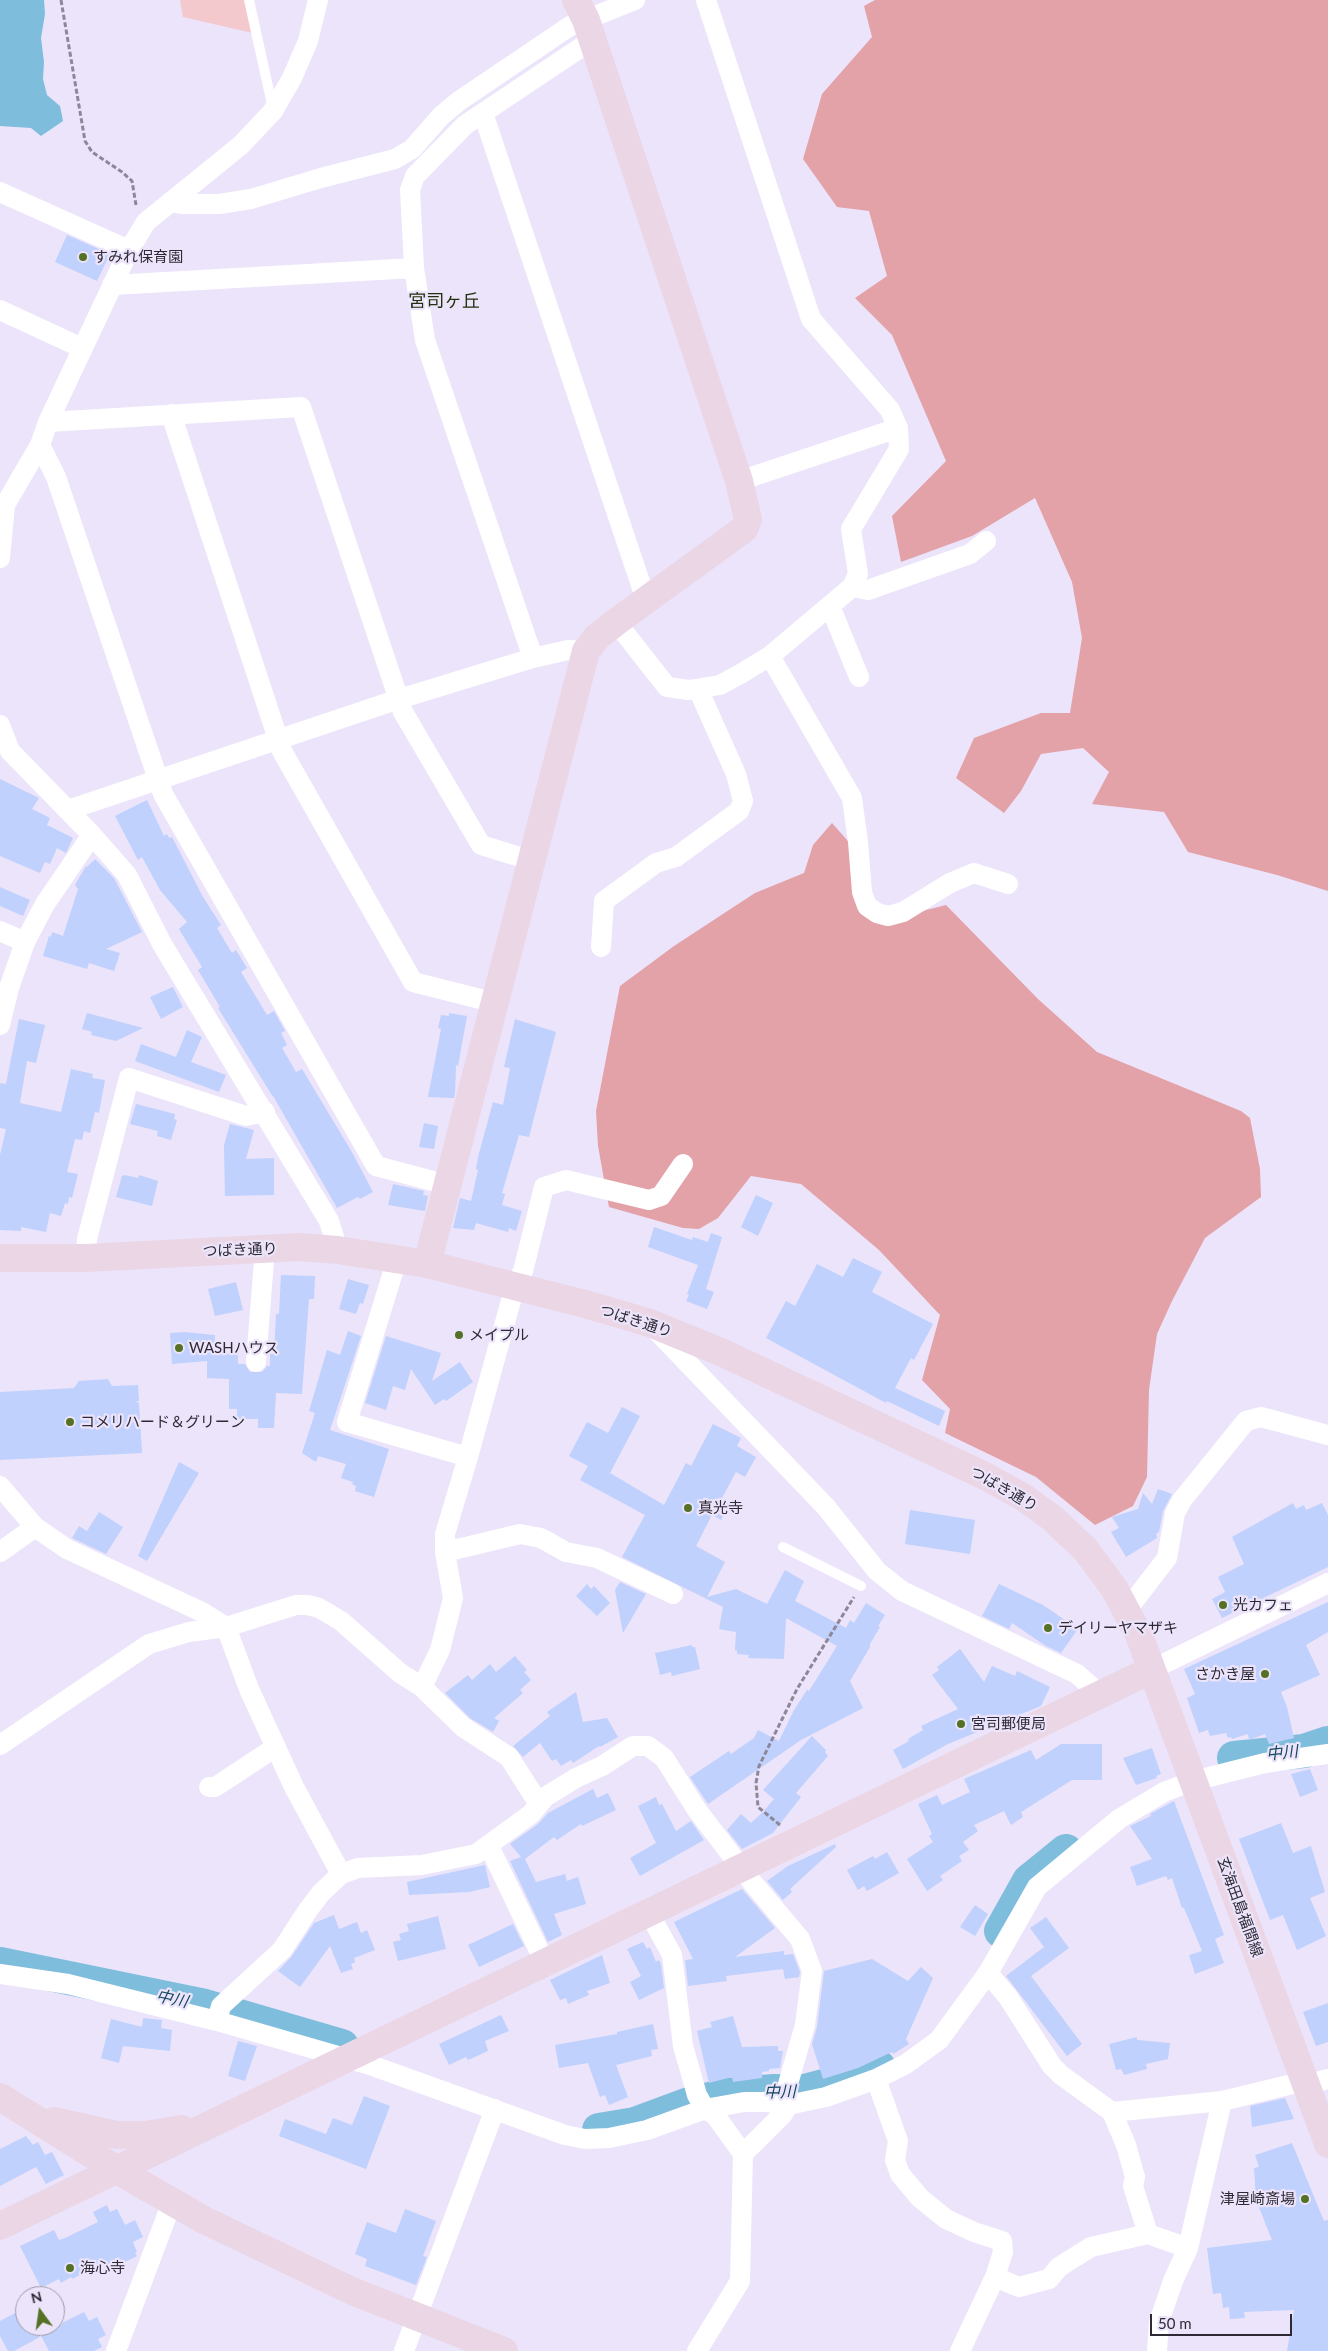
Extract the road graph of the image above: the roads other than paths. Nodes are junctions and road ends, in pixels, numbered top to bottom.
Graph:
1 (249, 0) edge
2 (318, 0) edge
3 (635, 0) edge
4 (706, 0) edge
5 (585, 20) edge
6 (273, 111) junction
7 (483, 113) junction
8 (0, 192) edge
9 (170, 202) junction
10 (129, 250) junction
11 (414, 268) junction
12 (112, 285) junction
13 (0, 310) edge
14 (82, 348) junction
15 (170, 414) junction
16 (48, 422) junction
17 (898, 428) junction
18 (40, 445) junction
19 (739, 481) junction
20 (986, 541) dead end
21 (0, 558) edge
22 (852, 587) junction
23 (646, 600) junction
24 (830, 606) junction
25 (616, 622) junction
26 (586, 651) junction
27 (770, 656) junction
28 (533, 658) junction
29 (859, 677) dead end
30 (698, 689) junction
31 (399, 699) junction
32 (0, 725) edge
33 (278, 740) junction
34 (158, 781) junction
35 (68, 810) junction
36 (92, 835) junction
37 (533, 860) junction
38 (1008, 884) dead end
39 (0, 931) edge
40 (25, 942) junction
41 (602, 947) dead end
42 (496, 1003) junction
43 (0, 1025) edge
44 (265, 1112) junction
45 (683, 1164) dead end
46 (448, 1185) junction
47 (266, 1248) junction
48 (338, 1250) junction
49 (0, 1258) edge
50 (86, 1258) junction
51 (397, 1259) junction
52 (427, 1264) junction
53 (515, 1286) junction
54 (650, 1323) junction
55 (256, 1362) dead end
56 (1328, 1434) edge
57 (468, 1457) junction
58 (0, 1486) edge
59 (35, 1527) junction
60 (783, 1547) dead end
61 (0, 1552) edge
62 (445, 1552) junction
63 (1328, 1584) edge
64 (861, 1586) road end
65 (672, 1594) dead end
66 (1127, 1610) junction
67 (226, 1627) junction
68 (1152, 1670) junction
69 (422, 1687) junction
70 (1102, 1696) junction
71 (0, 1745) edge
72 (276, 1747) junction
73 (1328, 1754) edge
74 (1193, 1781) junction
75 (209, 1787) dead end
76 (539, 1804) junction
77 (489, 1846) junction
78 (742, 1868) junction
79 (342, 1874) junction
80 (649, 1913) junction
81 (544, 1963) junction
82 (988, 1973) junction
83 (0, 1974) edge
84 (219, 2014) junction
85 (346, 2058) junction
86 (876, 2080) junction
87 (1313, 2082) edge
88 (0, 2097) edge
89 (1222, 2101) junction
90 (788, 2106) junction
91 (495, 2109) junction
92 (705, 2109) junction
93 (1112, 2112) junction
94 (29, 2115) junction
95 (209, 2125) junction
96 (1328, 2144) edge
97 (743, 2154) junction
98 (117, 2170) junction
99 (172, 2202) junction
100 (0, 2226) edge
101 (1148, 2234) junction
102 (1188, 2248) junction
103 (994, 2277) junction
104 (417, 2317) junction
105 (116, 2351) edge
106 (404, 2351) edge
107 (504, 2351) edge
108 (697, 2351) edge
109 (960, 2351) edge
110 (1157, 2351) edge

1 - 6 lane
2 - 6 street
3 - 5 street
4 - 17 street
5 - 7 street
5 - 9 street
5 - 19 street
6 - 9 street
7 - 11 street
7 - 23 street
8 - 10 street
9 - 10 street
10 - 12 street
11 - 12 street
11 - 28 street
12 - 14 street
13 - 14 street
14 - 16 street
15 - 16 street
15 - 31 street
15 - 33 street
16 - 18 street
17 - 19 street
17 - 22 street
18 - 21 street
18 - 34 street
19 - 23 street
20 - 22 street
22 - 24 street
23 - 25 street
24 - 27 street
24 - 29 street
25 - 26 street
25 - 30 street
26 - 28 street
26 - 37 street
27 - 30 street
27 - 38 street
28 - 31 street
30 - 41 street
31 - 33 street
31 - 37 street
32 - 35 street
33 - 34 street
33 - 42 street
34 - 35 street
34 - 46 street
35 - 36 street
36 - 40 street
36 - 44 street
37 - 42 street
39 - 40 street
40 - 43 street
42 - 46 street
44 - 48 street
44 - 50 street
45 - 53 street
46 - 52 street
47 - 48 street, つばき通り
47 - 50 street, つばき通り
47 - 55 street
48 - 51 street, つばき通り
49 - 50 street, つばき通り
51 - 52 street, つばき通り
51 - 57 street
52 - 53 street, つばき通り
53 - 54 street, つばき通り
53 - 57 street
54 - 66 street, つばき通り
54 - 70 street
56 - 66 street
57 - 62 street
58 - 59 street
59 - 61 street
59 - 67 street
60 - 64 lane
62 - 65 street
62 - 69 street
63 - 68 street
66 - 68 street, つばき通り
67 - 69 street
67 - 71 street
67 - 72 street
68 - 70 street
68 - 74 street, 玄海田島福間線
69 - 76 street
70 - 78 street
72 - 75 street
72 - 79 street
73 - 74 street
74 - 82 street
74 - 87 street, 玄海田島福間線
76 - 77 street
76 - 78 street
77 - 79 street
77 - 81 street
78 - 80 street
78 - 90 street
79 - 84 street
80 - 81 street
80 - 92 street
81 - 85 street
82 - 86 street
82 - 93 street
83 - 84 street
84 - 85 street
85 - 91 street
85 - 95 street
86 - 90 street
86 - 103 street
87 - 89 street
87 - 96 street, 玄海田島福間線
88 - 94 street
89 - 93 street
89 - 102 street
90 - 92 street
90 - 97 street
91 - 92 street
91 - 104 street
92 - 97 street
93 - 101 street
94 - 95 street
94 - 98 street
95 - 98 street
97 - 108 street
98 - 99 street
98 - 100 street
99 - 104 street
99 - 105 street
101 - 102 street
101 - 103 street
102 - 110 street
103 - 109 street
104 - 106 street
104 - 107 street

